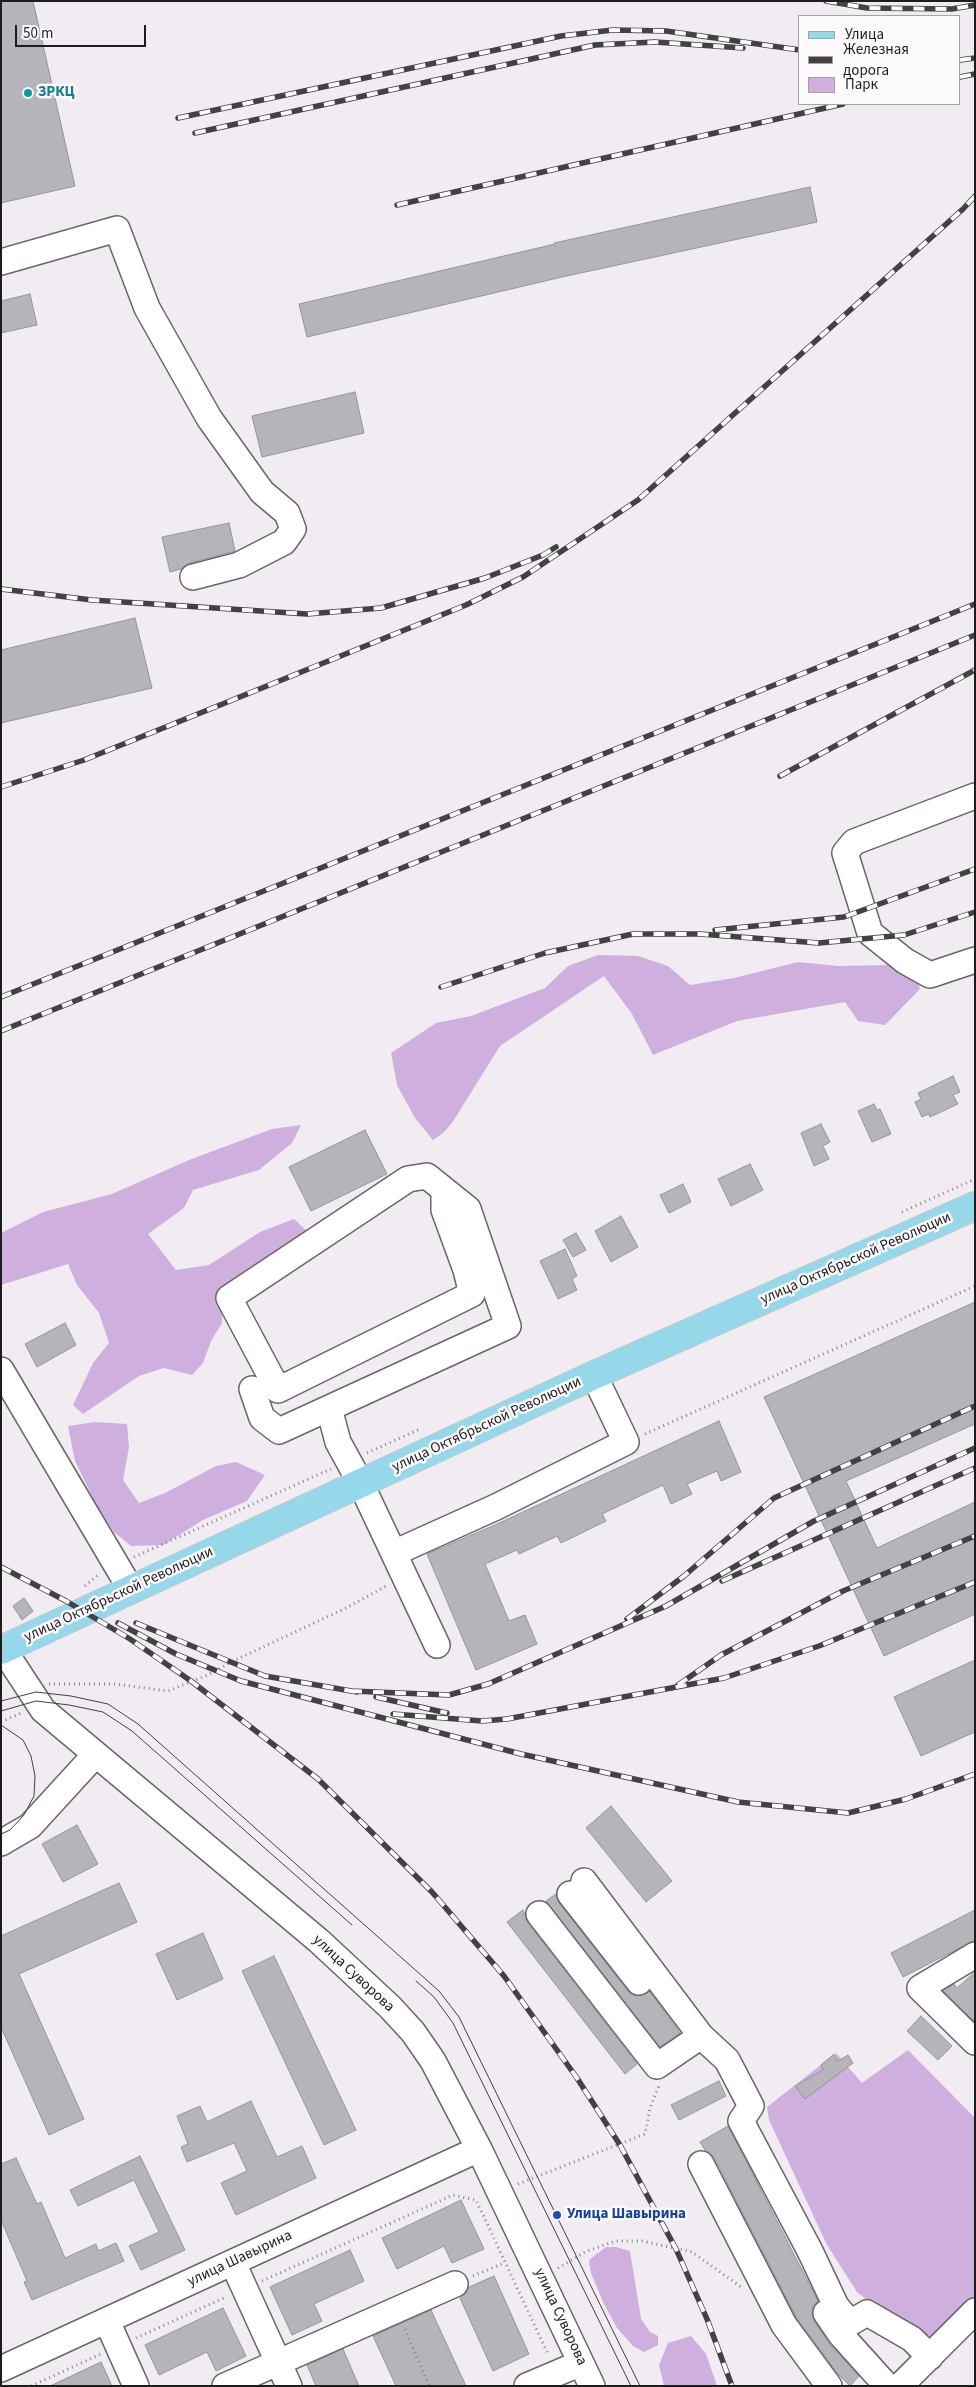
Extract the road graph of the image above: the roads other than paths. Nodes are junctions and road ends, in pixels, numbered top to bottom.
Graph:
1 (1, 262) edge
2 (192, 577) dead end
3 (975, 796) edge
4 (975, 960) edge
5 (444, 1190) junction
6 (975, 1206) edge
7 (1, 1370) edge
8 (594, 1375) junction
9 (252, 1389) dead end
10 (329, 1408) junction
11 (361, 1484) junction
12 (394, 1554) junction
13 (130, 1588) junction
14 (437, 1645) dead end
15 (2, 1649) edge
16 (95, 1755) junction
17 (1, 1843) edge
18 (539, 1914) dead end
19 (972, 1961) edge
20 (631, 1972) junction
21 (947, 1992) dead end
22 (975, 2019) edge
23 (689, 2033) junction
24 (975, 2042) edge
25 (727, 2060) junction
26 (730, 2132) dead end
27 (479, 2150) junction
28 (701, 2164) dead end
29 (233, 2263) junction
30 (455, 2284) road end
31 (975, 2311) edge
32 (107, 2321) junction
33 (930, 2357) junction
34 (278, 2362) junction
35 (581, 2363) junction
36 (1, 2369) edge
37 (136, 2386) edge
38 (225, 2386) edge
39 (289, 2386) edge
40 (527, 2386) edge
41 (592, 2386) edge
42 (829, 2386) edge
43 (887, 2386) edge
44 (900, 2386) edge

1 - 2 street
3 - 4 street
5 - 5 street
5 - 10 street
6 - 8 main road, улица Октябрьской Революции
7 - 13 street
8 - 11 main road, улица Октябрьской Революции
8 - 12 street
9 - 10 street
10 - 11 street
11 - 12 street
11 - 13 main road, улица Октябрьской Революции
12 - 14 street
13 - 15 main road, улица Октябрьской Революции
15 - 16 street, улица Суворова
16 - 17 street
16 - 27 street, улица Суворова
18 - 23 street
19 - 24 street
20 - 23 street
20 - 23 street
20 - 25 street
21 - 22 street
23 - 25 street
25 - 33 street
26 - 43 street
27 - 29 street, улица Шавырина
27 - 35 street, улица Суворова
28 - 42 street
29 - 32 street, улица Шавырина
29 - 34 street
30 - 34 street
31 - 33 street
32 - 36 street, улица Шавырина
32 - 37 street
33 - 44 street
34 - 38 street
34 - 39 street
35 - 40 street
35 - 41 street, улица Суворова

